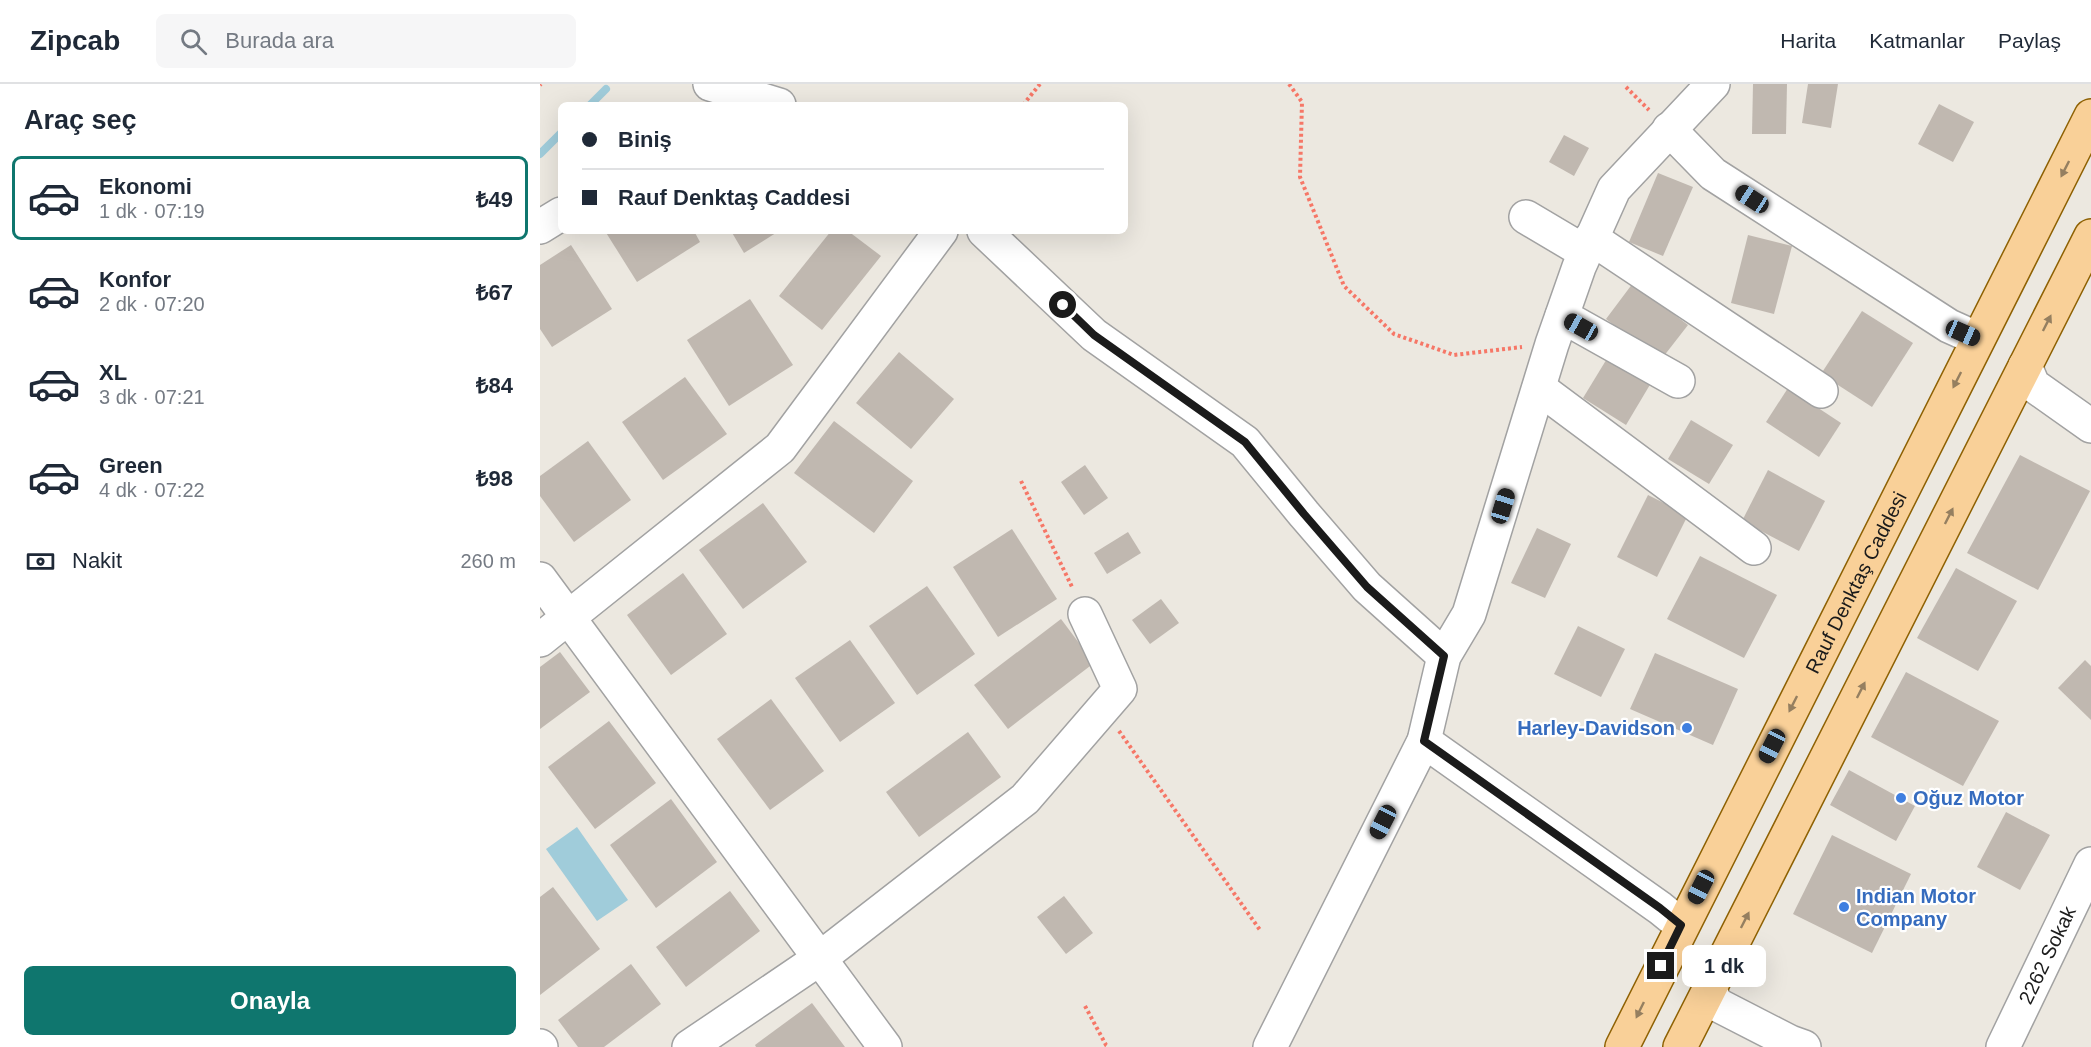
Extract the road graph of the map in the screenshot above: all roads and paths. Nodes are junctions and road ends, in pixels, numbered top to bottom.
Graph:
1 (710, 84) edge
2 (771, 84) edge
3 (1040, 84) edge
4 (1289, 84) edge
5 (1713, 84) edge
6 (769, 102) edge
7 (786, 102) edge
8 (1025, 102) edge
9 (2091, 116) edge
10 (1669, 129) junction
11 (558, 216) edge
12 (1526, 217) dead end
13 (540, 227) edge
14 (939, 234) edge
15 (987, 234) edge
16 (2091, 236) edge
17 (1588, 245) junction
18 (1557, 330) junction
19 (1978, 339) junction
20 (2025, 366) junction
21 (1678, 381) dead end
22 (1539, 388) junction
23 (1821, 391) dead end
24 (2091, 426) edge
25 (1021, 481) dead end
26 (1754, 548) dead end
27 (540, 579) edge
28 (1085, 614) joint
29 (568, 619) junction
30 (540, 640) edge
31 (1444, 656) junction
32 (1103, 708) junction
33 (1424, 741) junction
34 (2091, 864) edge
35 (2082, 907) edge
36 (1681, 925) junction
37 (1260, 930) dead end
38 (819, 959) junction
39 (1710, 990) junction
40 (1085, 1006) dead end
41 (689, 1047) edge
42 (885, 1047) edge
43 (1109, 1047) edge
44 (1270, 1047) edge
45 (1622, 1047) edge
46 (1680, 1047) edge
47 (1804, 1047) edge
48 (2003, 1047) edge

1 - 6 street
2 - 7 street
3 - 8 path
4 - 18 path
5 - 10 street
9 -> 19 main road, Rauf Denktaş Caddesi
10 - 17 street
10 - 19 street
11 - 13 street
12 - 17 street
14 - 29 street
15 - 31 street
20 -> 16 main road
17 - 18 street
17 - 23 street
18 - 21 street
18 - 22 street
19 -> 36 main road, Rauf Denktaş Caddesi
20 - 24 street
39 -> 20 main road
22 - 26 street
22 - 31 street
25 - 28 path
27 - 29 street
28 - 32 street
29 - 30 street
29 - 38 street
31 - 33 street
32 - 37 path
32 - 38 street
33 - 36 street
33 - 44 street
34 - 35 street, 2262 Sokak
35 - 48 street, 2262 Sokak
36 -> 45 main road, Rauf Denktaş Caddesi
38 - 41 street
38 - 42 street
39 - 46 main road
39 - 47 street
40 - 43 path

